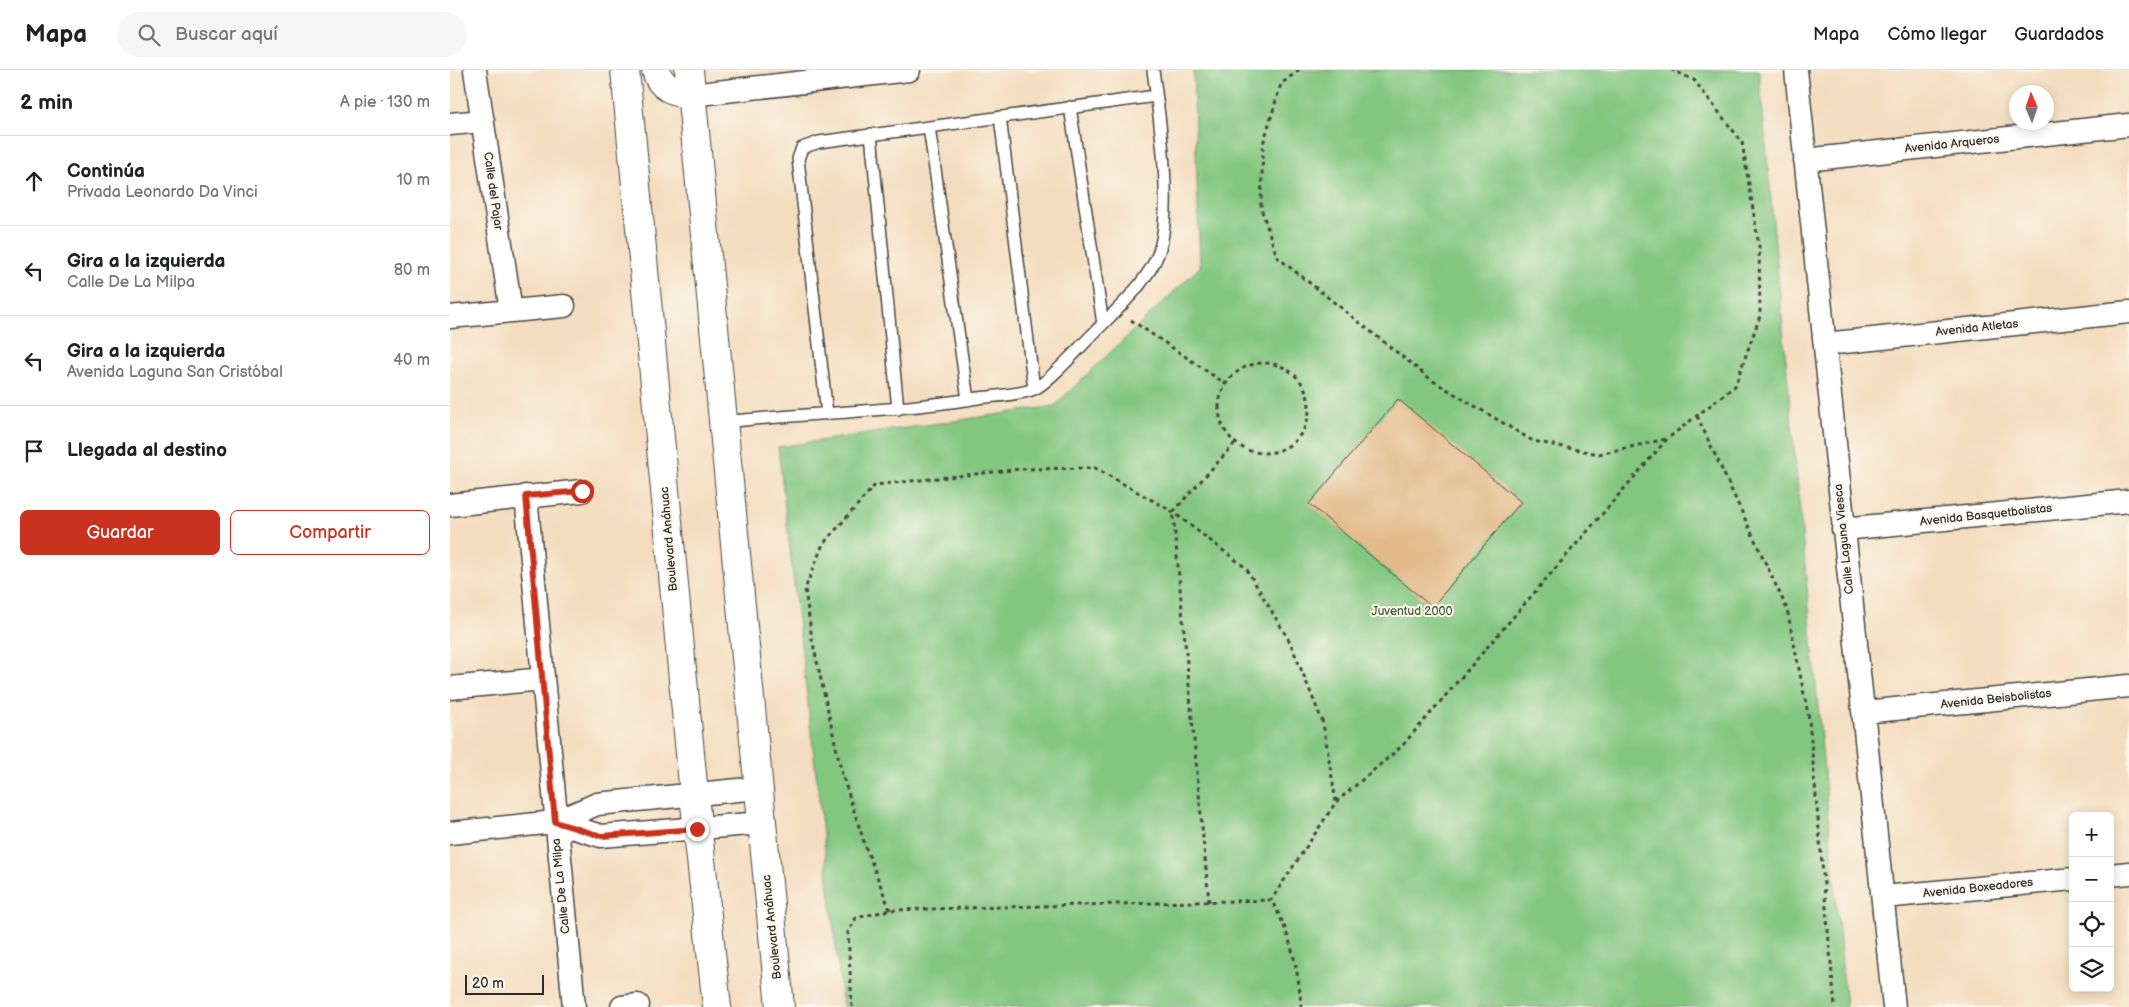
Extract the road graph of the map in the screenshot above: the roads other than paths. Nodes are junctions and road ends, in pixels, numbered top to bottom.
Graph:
1 (475, 70) edge
2 (625, 70) edge
3 (656, 70) edge
4 (909, 70) edge
5 (1153, 70) edge
6 (1796, 70) edge
7 (690, 82) edge
8 (1156, 96) junction
9 (1070, 107) junction
10 (1000, 117) junction
11 (483, 121) junction
12 (450, 124) edge
13 (2129, 125) edge
14 (929, 127) junction
15 (871, 134) junction
16 (1805, 160) junction
17 (564, 306) dead end
18 (511, 311) junction
19 (2129, 312) edge
20 (450, 317) edge
21 (1103, 324) junction
22 (1825, 344) junction
23 (1034, 389) junction
24 (968, 400) junction
25 (898, 409) junction
26 (827, 414) junction
27 (723, 422) junction
28 (582, 491) dead end
29 (526, 496) junction
30 (2129, 501) edge
31 (450, 505) edge
32 (1843, 529) junction
33 (543, 679) junction
34 (2129, 686) edge
35 (450, 688) edge
36 (1864, 712) junction
37 (758, 788) junction
38 (694, 795) junction
39 (555, 822) junction
40 (762, 823) junction
41 (697, 829) junction
42 (450, 833) edge
43 (2129, 873) edge
44 (2114, 875) edge
45 (2069, 879) edge
46 (1883, 897) junction
47 (574, 1007) edge
48 (716, 1007) edge
49 (780, 1007) edge
50 (1894, 1007) edge

1 - 11 street, Calle del Pajar
2 - 38 main road, Boulevard Anáhuac
3 - 7 main road
4 - 7 street
5 - 8 lane
6 - 16 street, Calle Laguna Viesca
7 - 27 main road, Boulevard Anáhuac
8 - 9 lane
8 - 21 lane
9 - 10 lane
9 - 21 lane
10 - 14 lane
10 - 23 lane
11 - 12 street
11 - 18 street, Calle del Pajar
13 - 16 street, Avenida Arqueros
14 - 15 lane
14 - 24 lane
15 - 25 lane
15 - 26 lane
16 - 22 street, Calle Laguna Viesca
17 - 18 street
18 - 20 street
19 - 22 street, Avenida Atletas
21 - 23 lane
22 - 32 street, Calle Laguna Viesca
23 - 24 lane
24 - 25 lane
25 - 26 lane
26 - 27 lane
27 - 37 main road, Boulevard Anáhuac
28 - 29 street
29 - 31 street
29 - 33 street, Calle De La Milpa
30 - 32 street, Avenida Basquetbolistas
32 - 36 street, Calle Laguna Viesca
33 - 35 street
33 - 39 street, Calle De La Milpa
34 - 36 street, Avenida Beisbolistas
36 - 46 street, Calle Laguna Viesca
37 - 38 street
37 - 40 main road, Boulevard Anáhuac
38 - 39 street
38 - 41 main road, Boulevard Anáhuac
39 - 41 street
39 - 42 street
39 - 47 street, Calle De La Milpa
40 - 41 street
40 - 49 main road, Boulevard Anáhuac
41 - 48 main road, Boulevard Anáhuac
43 - 44 street
45 - 46 street, Avenida Boxeadores
46 - 50 street, Calle Laguna Viesca

